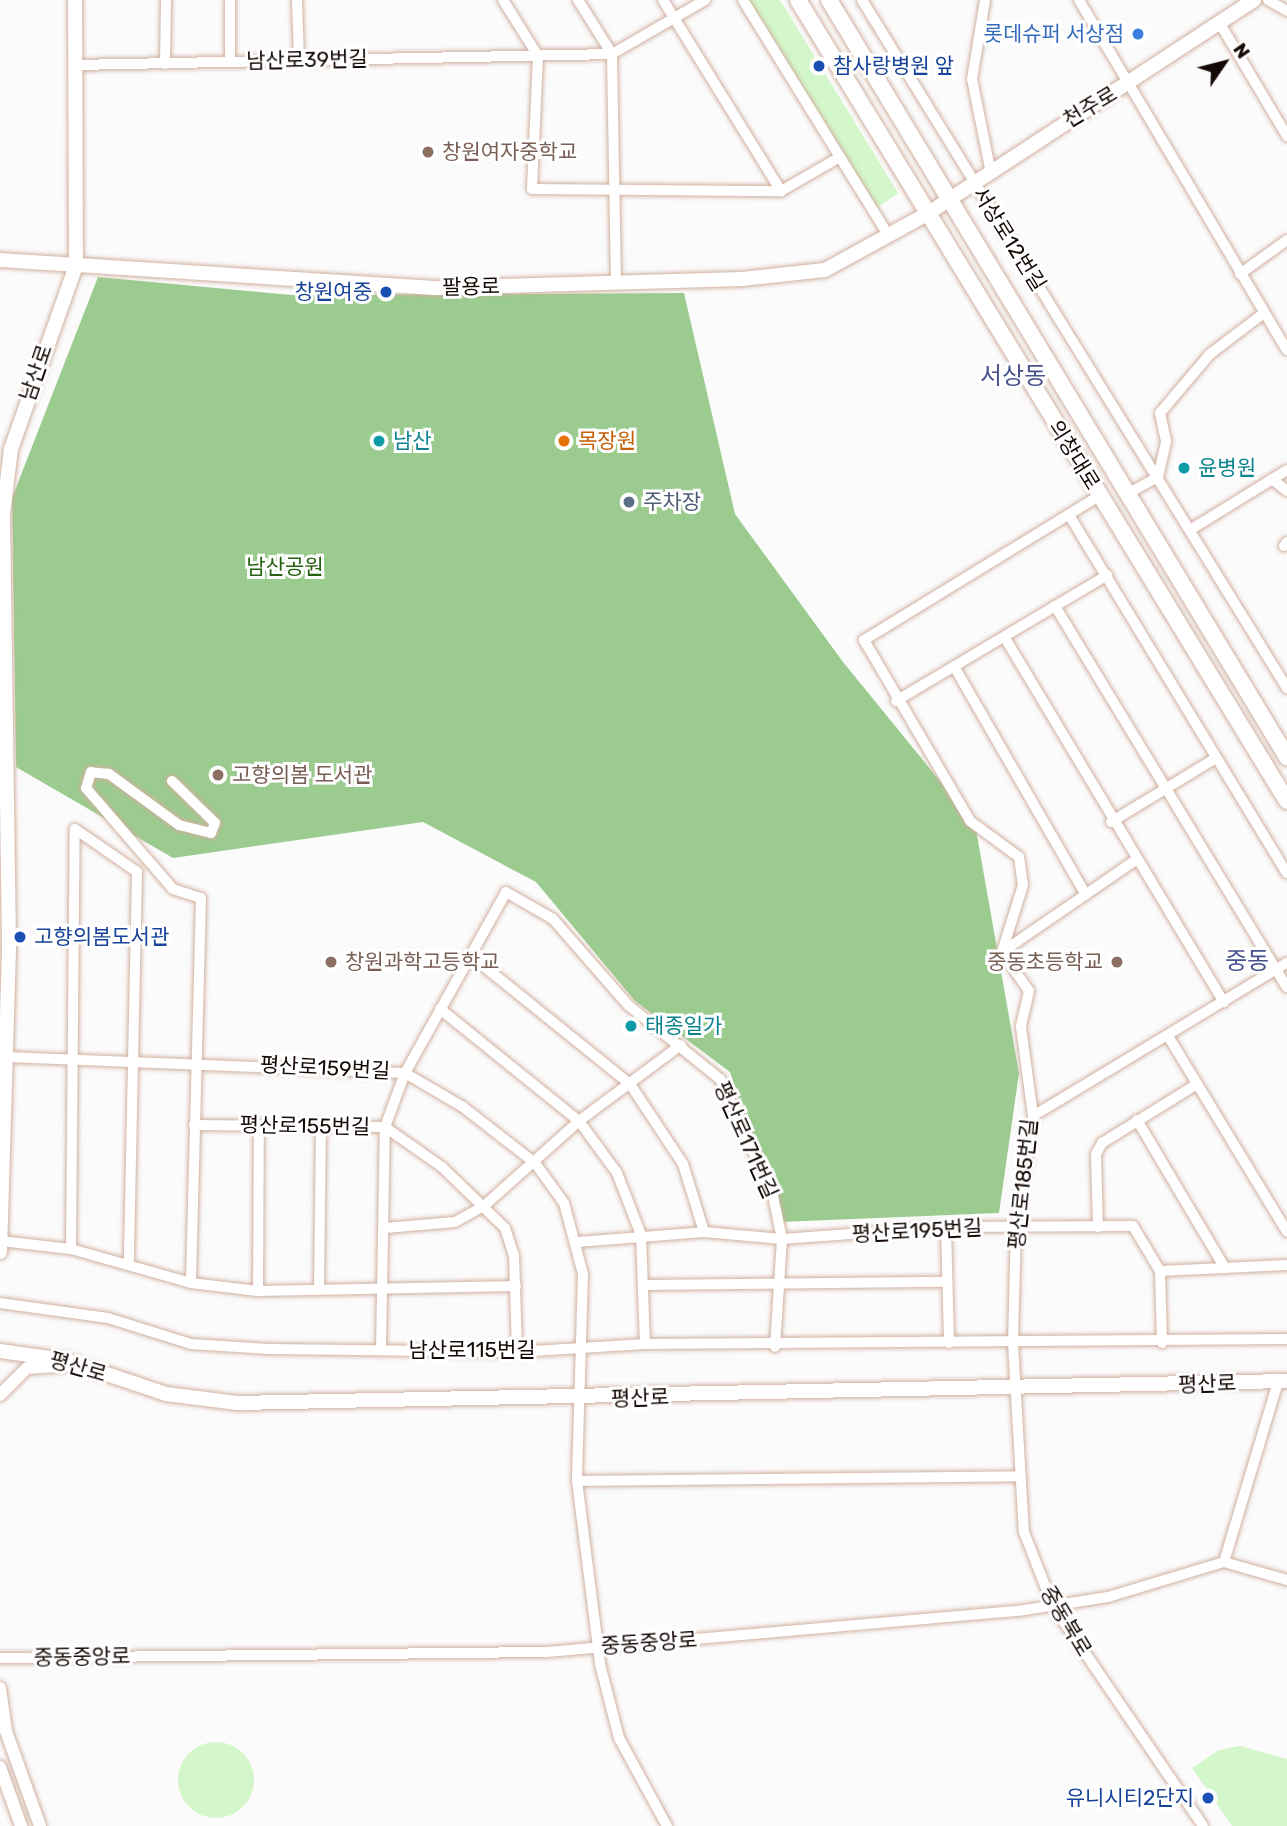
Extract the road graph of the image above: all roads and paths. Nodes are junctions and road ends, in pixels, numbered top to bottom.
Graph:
1 (75, 0) edge
2 (166, 0) edge
3 (230, 0) edge
4 (297, 0) edge
5 (503, 0) edge
6 (578, 0) edge
7 (663, 0) edge
8 (705, 0) edge
9 (743, 0) edge
10 (798, 0) edge
11 (829, 0) edge
12 (862, 0) edge
13 (1079, 0) edge
14 (1254, 0) edge
15 (1268, 0) edge
16 (983, 1) edge
17 (1287, 11) edge
18 (674, 17) junction
19 (1219, 22) junction
20 (612, 54) junction
21 (538, 56) junction
22 (299, 60) junction
23 (230, 62) junction
24 (165, 64) junction
25 (75, 65) junction
26 (1128, 84) junction
27 (1287, 136) edge
28 (840, 157) junction
29 (990, 168) junction
30 (973, 182) junction
31 (613, 189) junction
32 (781, 191) junction
33 (951, 198) junction
34 (927, 214) junction
35 (887, 233) junction
36 (1287, 240) edge
37 (0, 260) edge
38 (76, 265) junction
39 (1240, 274) junction
40 (616, 283) junction
41 (1264, 313) junction
42 (1287, 351) edge
43 (1287, 470) edge
44 (1158, 477) junction
45 (1272, 479) junction
46 (1287, 491) edge
47 (1129, 493) junction
48 (1100, 496) junction
49 (1069, 515) junction
50 (1190, 530) junction
51 (1107, 575) junction
52 (1055, 606) junction
53 (1005, 638) junction
54 (955, 667) junction
55 (1287, 688) edge
56 (896, 701) junction
57 (1287, 757) edge
58 (1216, 758) junction
59 (172, 781) dead end
60 (1, 783) edge
61 (1166, 787) junction
62 (1287, 801) edge
63 (1111, 822) junction
64 (1136, 860) junction
65 (1287, 873) edge
66 (1086, 895) junction
67 (1002, 952) junction
68 (470, 955) junction
69 (1287, 963) edge
70 (1276, 969) junction
71 (1287, 987) edge
72 (1224, 1002) junction
73 (440, 1009) junction
74 (1168, 1036) junction
75 (681, 1045) junction
76 (6, 1057) junction
77 (73, 1057) junction
78 (134, 1058) junction
79 (197, 1060) junction
80 (405, 1073) junction
81 (630, 1084) junction
82 (1197, 1084) junction
83 (1033, 1116) junction
84 (1138, 1120) junction
85 (579, 1121) junction
86 (321, 1124) junction
87 (194, 1125) junction
88 (259, 1125) junction
89 (385, 1127) junction
90 (536, 1163) junction
91 (484, 1206) junction
92 (946, 1227) junction
93 (1016, 1227) junction
94 (1098, 1227) junction
95 (385, 1228) junction
96 (704, 1232) junction
97 (1287, 1232) edge
98 (642, 1234) junction
99 (782, 1239) junction
100 (578, 1242) junction
101 (0, 1246) edge
102 (71, 1249) junction
103 (129, 1262) junction
104 (1287, 1265) edge
105 (1225, 1268) junction
106 (1160, 1271) junction
107 (947, 1282) junction
108 (191, 1283) junction
109 (643, 1285) junction
110 (516, 1286) junction
111 (776, 1286) junction
112 (319, 1289) junction
113 (383, 1289) junction
114 (258, 1291) junction
115 (0, 1303) edge
116 (1287, 1339) edge
117 (949, 1343) junction
118 (1013, 1343) junction
119 (1162, 1343) junction
120 (645, 1344) junction
121 (579, 1347) junction
122 (775, 1348) junction
123 (381, 1349) junction
124 (0, 1351) edge
125 (517, 1352) junction
126 (79, 1365) junction
127 (1282, 1381) edge
128 (1014, 1384) junction
129 (0, 1395) edge
130 (582, 1399) junction
131 (1021, 1476) junction
132 (577, 1481) junction
133 (1224, 1562) junction
134 (1287, 1580) edge
135 (1053, 1606) junction
136 (597, 1647) junction
137 (0, 1658) edge
138 (0, 1688) edge
139 (0, 1767) edge
140 (21, 1826) edge
141 (40, 1826) edge
142 (667, 1826) edge
143 (1203, 1826) edge

1 - 25 main road, 남산로
2 - 24 street
3 - 23 street
4 - 22 street
5 - 21 street
6 - 20 street
7 - 18 street
8 - 18 street, 남산로39번길
9 - 28 street
10 - 34 main road, 의창대로
11 - 33 main road, 의창대로
12 - 30 street, 서상로12번길
13 - 26 street
14 - 19 main road, 천주로
15 - 17 street
16 - 29 street
18 - 20 street, 남산로39번길
18 - 32 street
19 - 26 main road, 천주로
19 - 27 street
20 - 21 street, 남산로39번길
20 - 31 street
21 - 22 street, 남산로39번길
21 - 31 street
22 - 23 street, 남산로39번길
23 - 24 street, 남산로39번길
24 - 25 street, 남산로39번길
25 - 38 main road, 남산로
26 - 29 main road, 천주로
26 - 39 street
28 - 32 street
28 - 35 street
29 - 30 main road, 천주로
30 - 33 main road, 천주로
30 - 44 street, 서상로12번길
31 - 32 street
31 - 40 street
33 - 34 main road, 천주로
33 - 47 main road, 의창대로
34 - 35 main road, 팔용로
34 - 48 main road, 의창대로
35 - 40 main road, 팔용로
36 - 39 street
37 - 38 main road, 팔용로
38 - 40 main road, 팔용로
38 - 60 main road, 남산로
39 - 41 street
41 - 42 street
41 - 44 street
43 - 45 street
44 - 47 street
44 - 50 street, 서상로12번길
45 - 46 street
45 - 50 street
47 - 57 main road, 의창대로
48 - 49 street
48 - 62 main road, 의창대로
49 - 51 street
49 - 56 street
50 - 55 street, 서상로12번길
51 - 52 street
51 - 58 street
52 - 53 street
52 - 61 street
53 - 54 street
53 - 63 street
54 - 56 street
54 - 66 street
56 - 67 street
58 - 61 street
58 - 65 street
59 - 79 street
60 - 76 main road, 남산로
61 - 63 street
61 - 70 street
63 - 64 street
64 - 66 street
64 - 72 street
66 - 67 street
67 - 83 street, 평산로185번길
68 - 73 street
68 - 75 street, 평산로171번길
68 - 81 street
69 - 70 street
70 - 71 street
70 - 72 street
72 - 74 street
73 - 80 street
73 - 85 street
74 - 82 street
74 - 83 street
75 - 81 street
75 - 99 street, 평산로171번길
76 - 77 street, 평산로159번길
76 - 101 main road, 남산로
77 - 78 street, 평산로159번길
77 - 78 street
77 - 102 street
78 - 79 street, 평산로159번길
78 - 103 street
79 - 80 street, 평산로159번길
79 - 87 street
80 - 89 street
80 - 90 street, 평산로159번길
81 - 85 street
81 - 96 street
82 - 84 street
82 - 97 street
83 - 93 street, 평산로185번길
84 - 94 street
84 - 105 street
85 - 90 street
85 - 98 street
86 - 88 street, 평산로155번길
86 - 89 street, 평산로155번길
86 - 112 street
87 - 88 street, 평산로155번길
87 - 108 street
88 - 114 street
89 - 91 street, 평산로155번길
89 - 95 street
90 - 91 street
90 - 100 street, 평산로159번길
91 - 95 street
91 - 110 street, 평산로155번길
92 - 93 street, 평산로195번길
92 - 99 street, 평산로195번길
92 - 107 street
93 - 94 street, 평산로195번길
93 - 118 street, 평산로185번길
94 - 106 street, 평산로195번길
95 - 113 street
96 - 98 street, 평산로195번길
96 - 99 street, 평산로195번길
98 - 100 street, 평산로195번길
98 - 109 street
99 - 111 street, 평산로171번길
100 - 121 street, 평산로159번길
101 - 102 street
102 - 103 street
103 - 108 street
104 - 105 street
105 - 106 street
106 - 119 street, 평산로195번길
107 - 111 street
107 - 117 street
108 - 114 street
109 - 111 street
109 - 120 street
110 - 113 street
110 - 125 street, 평산로155번길
111 - 122 street, 평산로171번길
112 - 113 street
112 - 114 street
113 - 123 street
115 - 123 street, 남산로115번길
116 - 119 street, 남산로115번길
117 - 118 street, 남산로115번길
117 - 122 street, 남산로115번길
118 - 119 street, 남산로115번길
118 - 128 street, 평산로185번길
120 - 121 street, 남산로115번길
120 - 122 street, 남산로115번길
121 - 125 street, 남산로115번길
121 - 130 street, 평산로159번길
123 - 125 street, 남산로115번길
124 - 126 main road, 평산로
126 - 129 street
126 - 130 main road, 평산로
127 - 128 main road, 평산로
127 - 133 street
128 - 130 main road, 평산로
128 - 131 street, 중동북로
130 - 132 street, 평산로159번길
131 - 132 street
131 - 135 street, 중동북로
132 - 136 street, 평산로159번길
133 - 134 street
133 - 135 street, 중동중앙로
135 - 136 street, 중동중앙로
135 - 143 street, 중동북로
136 - 137 street, 중동중앙로
136 - 142 street, 평산로159번길
138 - 141 street
139 - 140 street

